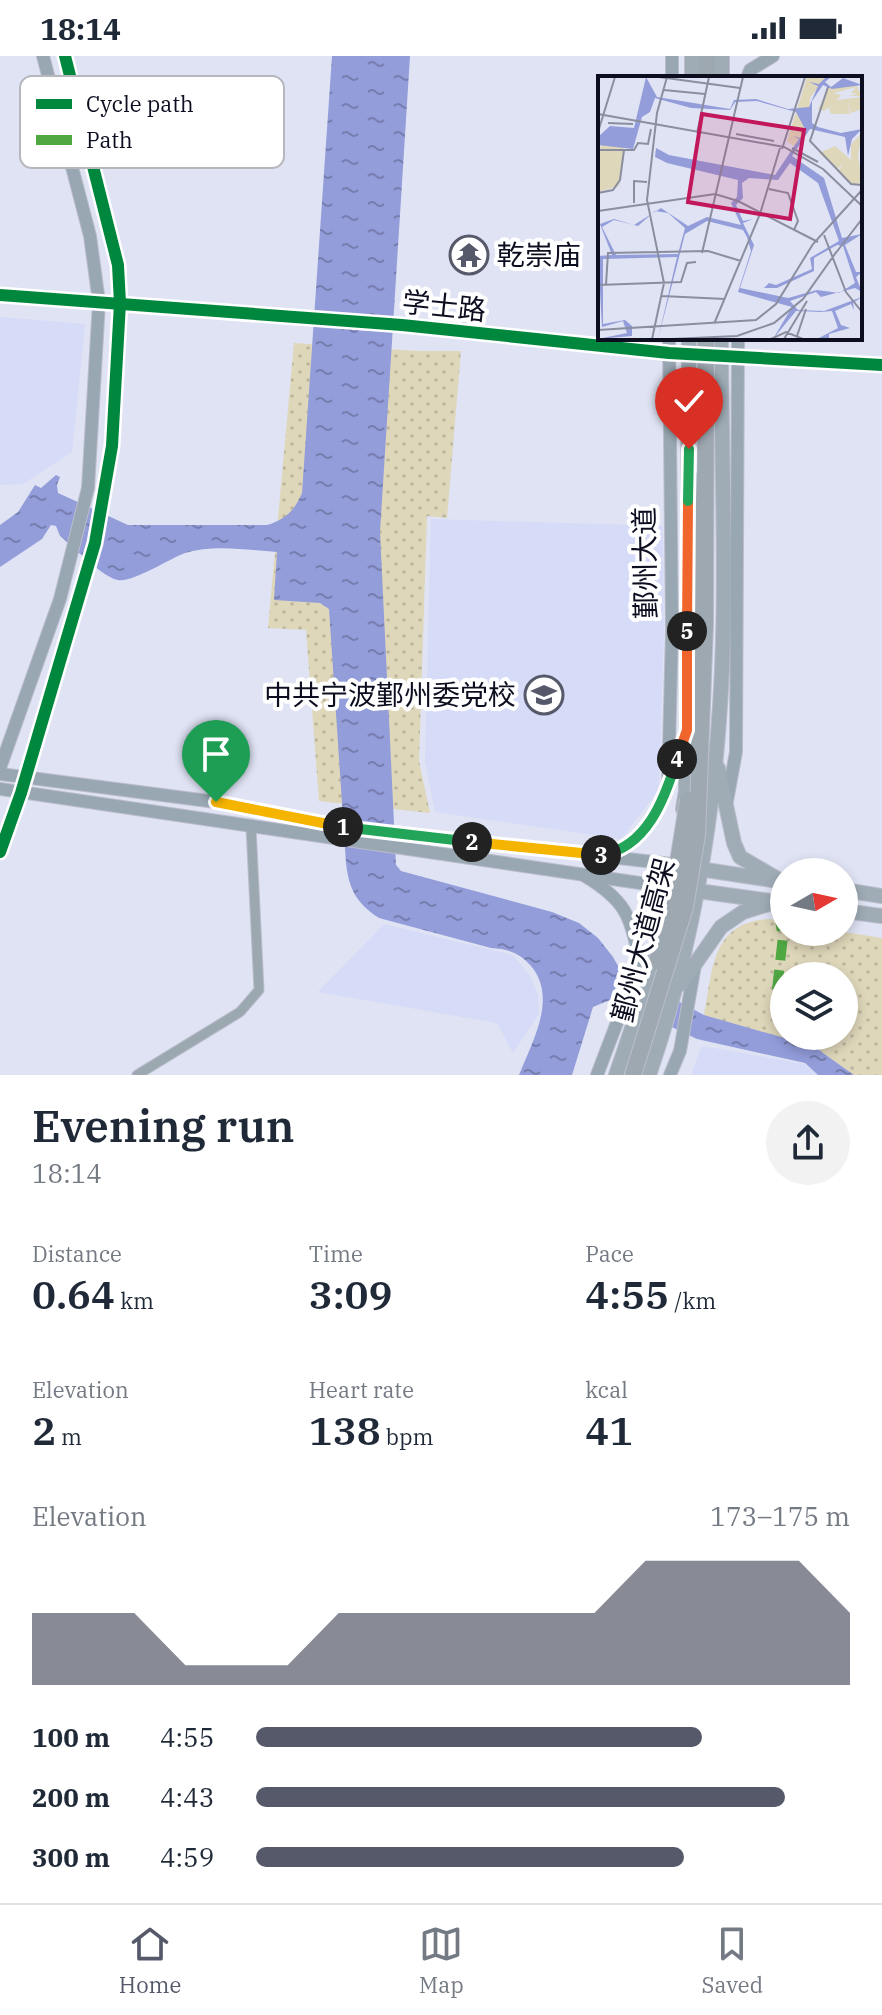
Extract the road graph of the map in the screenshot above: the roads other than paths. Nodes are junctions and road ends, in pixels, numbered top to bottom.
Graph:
1 (43, 56) edge
2 (65, 56) edge
3 (773, 56) edge
4 (48, 76) edge
5 (70, 76) edge
6 (748, 76) edge
7 (72, 168) edge
8 (93, 168) edge
9 (0, 295) edge
10 (99, 302) junction
11 (120, 303) junction
12 (669, 340) edge
13 (689, 340) edge
14 (697, 340) edge
15 (706, 340) edge
16 (721, 340) edge
17 (738, 340) edge
18 (669, 353) junction
19 (689, 355) junction
20 (721, 357) junction
21 (737, 357) junction
22 (882, 365) edge
23 (687, 730) junction
24 (716, 757) junction
25 (0, 771) edge
26 (25, 778) junction
27 (668, 787) junction
28 (0, 789) edge
29 (21, 793) junction
30 (727, 801) junction
31 (251, 827) junction
32 (0, 852) edge
33 (603, 855) junction
34 (672, 864) junction
35 (702, 869) junction
36 (579, 872) junction
37 (770, 874) edge
38 (770, 879) edge
39 (667, 887) junction
40 (698, 891) junction
41 (858, 892) edge
42 (882, 896) edge
43 (770, 902) edge
44 (770, 905) edge
45 (858, 913) edge
46 (882, 916) edge
47 (695, 963) junction
48 (639, 965) junction
49 (647, 984) junction
50 (674, 995) junction
51 (137, 1075) edge
52 (597, 1075) edge
53 (616, 1075) edge
54 (624, 1075) edge
55 (633, 1075) edge
56 (649, 1075) edge
57 (670, 1075) edge

1 - 4 street
2 - 5 street
3 - 6 street
7 - 10 street
8 - 11 street
9 - 10 street, 学士路
10 - 11 street, 学士路
10 - 25 street
11 - 18 street, 学士路
11 - 26 street
12 - 18 street, 鄞州大道
13 - 19 main road, 鄞州大道
14 - 54 highway, 鄞州大道高架, bridge
15 - 55 highway, 鄞州大道高架, bridge
16 - 20 main road
17 - 21 street
18 - 19 street, 学士路
18 - 27 street, 鄞州大道
19 - 20 street, 学士路
19 - 23 main road, 鄞州大道
20 - 21 street, 学士路
20 - 24 main road
21 - 22 street, 学士路
21 - 30 street
23 - 27 street
23 - 34 main road, 鄞州大道
24 - 30 main road
24 - 35 main road
25 - 26 street
26 - 29 street
26 - 33 street
27 - 33 street
28 - 29 street
29 - 31 street
29 - 32 street
30 - 37 main road
31 - 36 street
31 - 51 street
33 - 34 street
34 - 35 main road
34 - 39 main road, 鄞州大道
35 - 38 main road
35 - 40 main road
36 - 39 street
36 - 48 street
39 - 40 main road
39 - 49 main road, 鄞州大道
40 - 43 main road
40 - 50 main road
41 - 42 main road
44 - 47 main road
45 - 46 main road
47 - 50 main road
47 - 57 street
48 - 49 street
48 - 52 street
49 - 53 main road, 鄞州大道
50 - 56 main road

